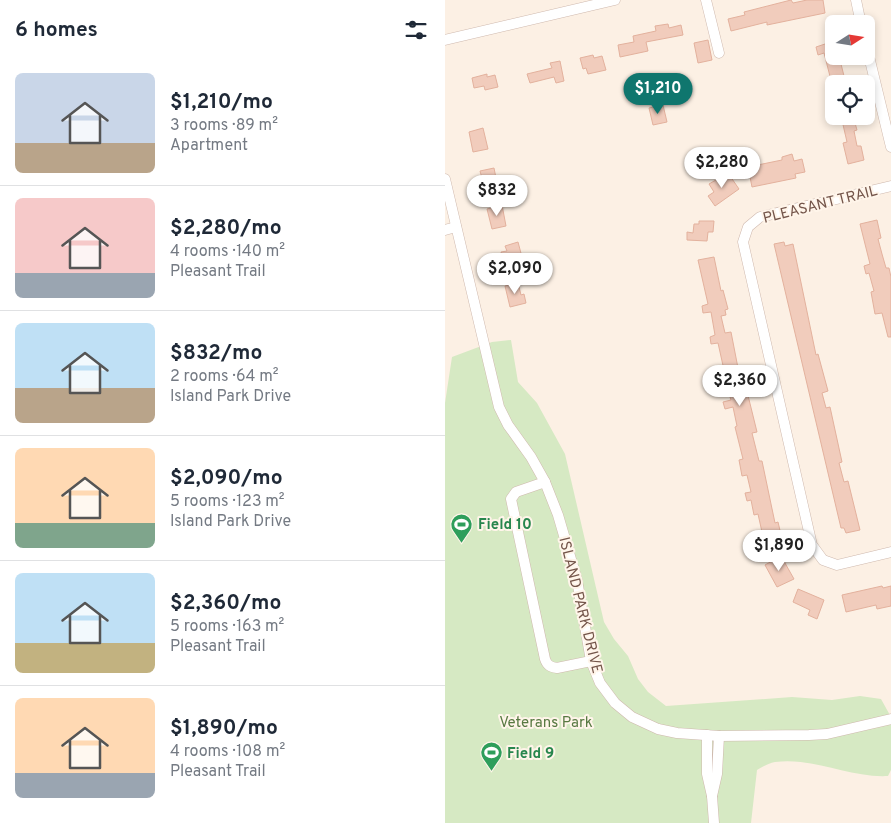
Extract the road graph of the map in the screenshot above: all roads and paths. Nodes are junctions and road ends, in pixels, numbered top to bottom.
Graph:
1 (615, 0) edge
2 (706, 0) edge
3 (856, 0) edge
4 (859, 15) edge
5 (445, 40) edge
6 (719, 53) dead end
7 (873, 65) edge
8 (887, 109) edge
9 (891, 147) edge
10 (445, 179) edge
11 (891, 186) edge
12 (457, 227) junction
13 (445, 230) edge
14 (545, 482) junction
15 (891, 552) edge
16 (591, 661) junction
17 (891, 719) edge
18 (707, 735) junction
19 (719, 736) junction
20 (713, 796) junction
21 (714, 823) edge

1 - 5 street
2 - 6 street
3 - 4 street
7 - 8 street
8 - 9 street
10 - 12 street, ISLAND PARK DRIVE
11 - 15 street, PLEASANT TRAIL
12 - 13 street
12 - 14 street, ISLAND PARK DRIVE
14 - 16 street, ISLAND PARK DRIVE
14 - 16 street
16 - 18 street, ISLAND PARK DRIVE
17 - 19 street, ISLAND PARK DRIVE
18 - 19 street, ISLAND PARK DRIVE
18 - 20 street
19 - 20 street
20 - 21 street

